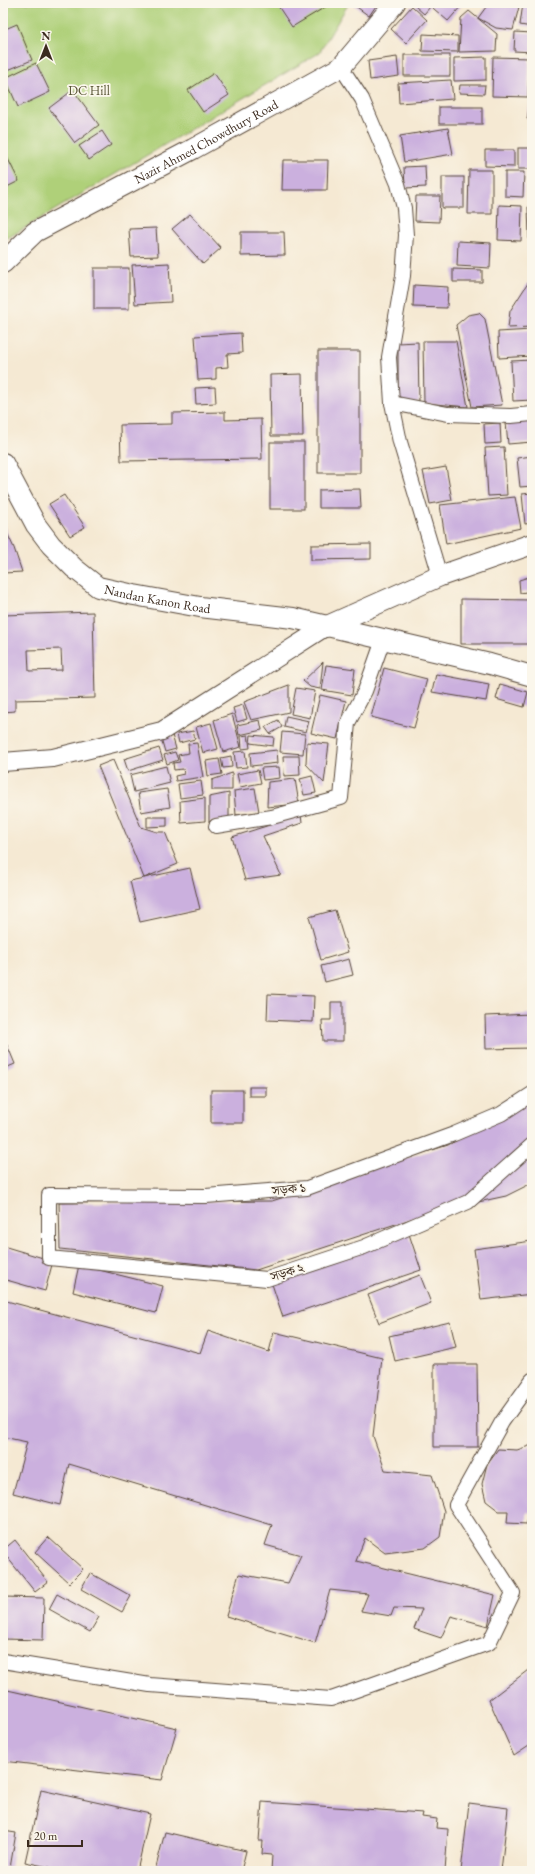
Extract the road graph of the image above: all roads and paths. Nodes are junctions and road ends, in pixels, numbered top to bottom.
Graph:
1 (396, 3) edge
2 (341, 67) junction
3 (3, 263) edge
4 (392, 403) junction
5 (532, 414) edge
6 (3, 463) edge
7 (532, 544) edge
8 (440, 576) junction
9 (325, 627) junction
10 (383, 640) junction
11 (532, 676) edge
12 (3, 762) edge
13 (216, 826) dead end
14 (532, 1094) edge
15 (532, 1145) edge
16 (50, 1219) joint
17 (532, 1380) edge
18 (3, 1661) edge

1 - 2 main road, Nazir Ahmed Chowdhury Road
2 - 3 main road, Nazir Ahmed Chowdhury Road
2 - 4 street
4 - 5 street
4 - 8 street
6 - 9 main road, Nandan Kanon Road
7 - 8 main road
8 - 9 main road
9 - 10 main road, Nandan Kanon Road
9 - 12 street
10 - 11 main road, Nandan Kanon Road
10 - 13 street
14 - 16 street, সড়ক ১
15 - 16 street, সড়ক ২
17 - 18 street

